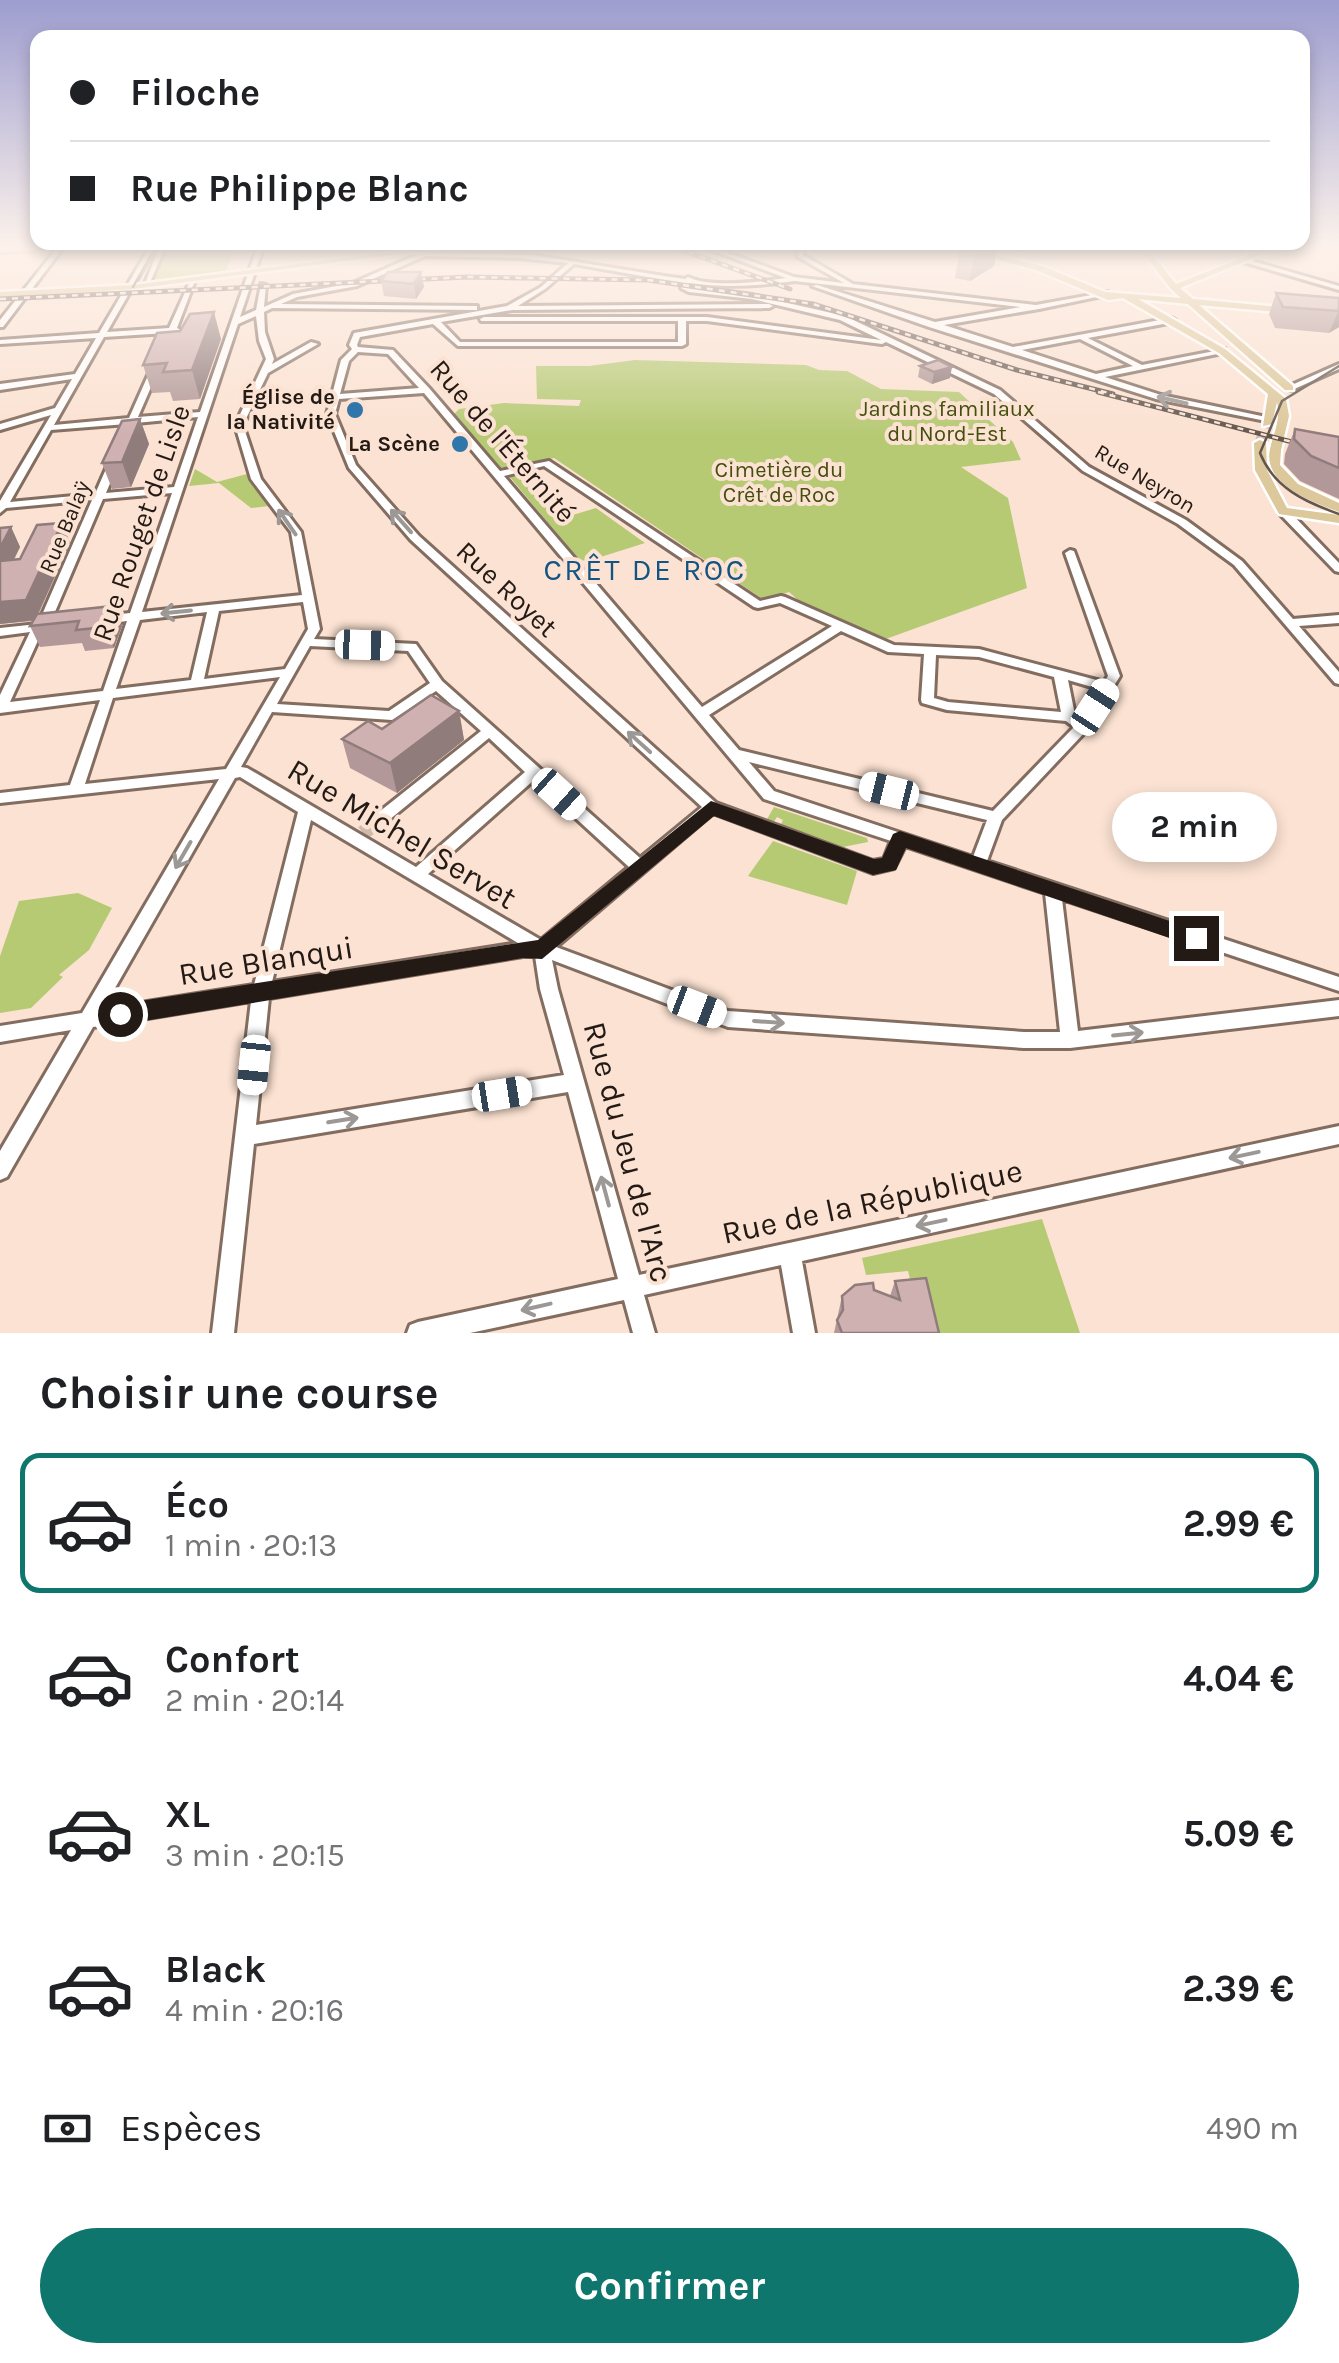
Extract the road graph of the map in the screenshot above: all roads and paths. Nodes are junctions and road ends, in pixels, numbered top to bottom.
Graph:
1 (117, 310) edge
2 (181, 310) edge
3 (237, 310) edge
4 (495, 310) edge
5 (810, 310) edge
6 (884, 310) edge
7 (1020, 310) edge
8 (1147, 310) edge
9 (1153, 310) edge
10 (1201, 310) edge
11 (1298, 310) edge
12 (259, 311) joint
13 (1306, 311) edge
14 (446, 318) junction
15 (560, 318) junction
16 (682, 318) junction
17 (435, 320) junction
18 (1171, 320) junction
19 (230, 326) junction
20 (929, 326) junction
21 (189, 330) edge
22 (172, 331) junction
23 (105, 335) junction
24 (1081, 337) junction
25 (0, 342) edge
26 (893, 343) junction
27 (314, 344) dead end
28 (554, 344) junction
29 (356, 350) junction
30 (1010, 350) junction
31 (1222, 351) junction
32 (268, 365) junction
33 (1339, 366) edge
34 (1140, 367) junction
35 (78, 376) junction
36 (1092, 377) junction
37 (0, 386) edge
38 (1289, 388) junction
39 (426, 390) junction
40 (1273, 392) junction
41 (335, 397) junction
42 (56, 410) junction
43 (205, 414) junction
44 (132, 420) junction
45 (1267, 422) joint
46 (0, 427) edge
47 (48, 428) junction
48 (1260, 443) tunnel mouth
49 (501, 474) junction
50 (179, 490) junction
51 (100, 496) junction
52 (1, 507) edge
53 (1339, 508) edge
54 (1283, 511) junction
55 (1339, 519) edge
56 (1070, 553) dead end
57 (1339, 568) edge
58 (308, 598) junction
59 (214, 608) junction
60 (135, 616) junction
61 (1339, 619) edge
62 (93, 621) edge
63 (1291, 623) junction
64 (60, 624) edge
65 (44, 626) junction
66 (839, 627) junction
67 (0, 632) edge
68 (308, 642) junction
69 (930, 650) junction
70 (290, 672) junction
71 (1060, 674) junction
72 (1339, 680) edge
73 (196, 684) junction
74 (436, 684) junction
75 (1108, 688) junction
76 (108, 695) junction
77 (0, 708) edge
78 (270, 708) junction
79 (702, 714) junction
80 (1069, 717) junction
81 (1082, 727) junction
82 (489, 732) junction
83 (735, 754) junction
84 (232, 771) junction
85 (534, 772) junction
86 (76, 789) junction
87 (0, 798) edge
88 (711, 808) junction
89 (306, 809) junction
90 (384, 816) tunnel mouth
91 (996, 818) junction
92 (900, 839) junction
93 (978, 865) junction
94 (640, 868) junction
95 (418, 874) junction
96 (1054, 891) junction
97 (542, 950) junction
98 (1339, 984) edge
99 (261, 993) junction
100 (1339, 1008) edge
101 (85, 1020) junction
102 (0, 1034) edge
103 (1070, 1040) junction
104 (575, 1082) junction
105 (1339, 1135) edge
106 (247, 1136) junction
107 (6, 1149) edge
108 (0, 1170) edge
109 (790, 1254) junction
110 (631, 1285) junction
111 (224, 1333) edge
112 (418, 1333) edge
113 (644, 1333) edge
114 (804, 1333) edge

1 - 23 street
2 - 22 street, Rue Balaÿ
3 - 19 street, Rue Rouget de Lisle
4 - 14 street
5 - 26 street, Rue Neyron
6 - 20 street
7 - 20 street
8 - 18 main road
9 - 18 main road
10 - 38 main road
11 - 13 main road
12 - 19 street
12 - 32 street
14 - 15 street
14 - 17 street
15 - 16 street
15 - 28 street
16 - 26 street
16 - 28 street
17 - 28 street
17 - 29 street
18 - 24 street
18 - 31 main road
19 - 43 street, Rue Rouget de Lisle
20 - 30 street
21 - 22 street
22 - 23 street
22 - 44 street, Rue Balaÿ
23 - 25 street
23 - 35 street
24 - 30 street
24 - 34 street
26 - 63 street, Rue Neyron
27 - 32 street
29 - 39 street, Rue de l'Éternité
29 - 41 street
30 - 36 street
31 - 34 street
31 - 40 main road
58 -> 32 street
33 - 38 street
34 - 36 street
35 - 37 street
35 - 42 street
45 -> 36 street
38 - 40 main road
39 - 41 street
39 - 49 street, Rue de l'Éternité
40 - 45 main road
40 - 53 main road
88 -> 41 street, Rue Royet
42 - 46 street
42 - 47 street
43 - 44 street
43 - 50 street, Rue Rouget de Lisle
44 - 47 street
44 - 51 street, Rue Balaÿ
47 - 52 street
48 - 54 main road
49 - 66 street
49 - 79 street, Rue de l'Éternité
50 - 51 street
50 - 60 street, Rue Rouget de Lisle
51 - 52 street
51 - 65 street, Rue Balaÿ
54 - 55 main road
54 - 57 street
56 - 75 street
58 - 59 street
58 - 68 street
59 -> 60 street
59 - 73 street
60 - 62 street
60 - 76 street, Rue Rouget de Lisle
61 - 63 street
63 - 72 street, Rue Neyron
64 - 65 street
65 - 67 street
65 - 77 street, Rue Balaÿ
66 - 69 street
66 - 79 street
68 - 70 street
68 - 74 street
69 - 71 street
69 - 80 street
70 - 73 street
70 - 78 street
71 - 75 street
71 - 80 street
73 - 76 street
74 - 78 street
74 - 82 street
75 - 81 street
76 - 77 street
76 - 86 street, Rue Rouget de Lisle
78 - 84 street
79 - 83 street, Rue de l'Éternité
80 - 81 street
81 - 91 street
82 - 85 street
82 - 90 street
83 - 91 street
83 - 92 street, Rue de l'Éternité
84 - 86 street
84 - 89 street, Rue Michel Servet
84 -> 101 street
85 - 94 street
85 - 95 street
86 - 87 street
88 - 92 street, Rue Royet
88 - 94 street
89 - 95 street, Rue Michel Servet
89 - 99 street
91 - 93 street
92 - 93 street
93 - 96 street
94 - 97 street
95 - 97 street, Rue Michel Servet
96 - 98 street
96 - 103 street
97 - 99 street, Rue Blanqui
97 -> 103 street
97 - 104 street, Rue du Jeu de l'Arc
99 - 101 street, Rue Blanqui
99 - 106 street
103 -> 100 street
101 - 102 street, Rue Blanqui
101 - 107 street
106 -> 104 street
110 -> 104 street, Rue du Jeu de l'Arc
105 -> 109 street, Rue de la République
106 - 111 street
107 - 108 street
109 - 110 street, Rue de la République
109 - 114 street
110 -> 112 street, Rue de la République
110 - 113 street, Rue du Jeu de l'Arc

